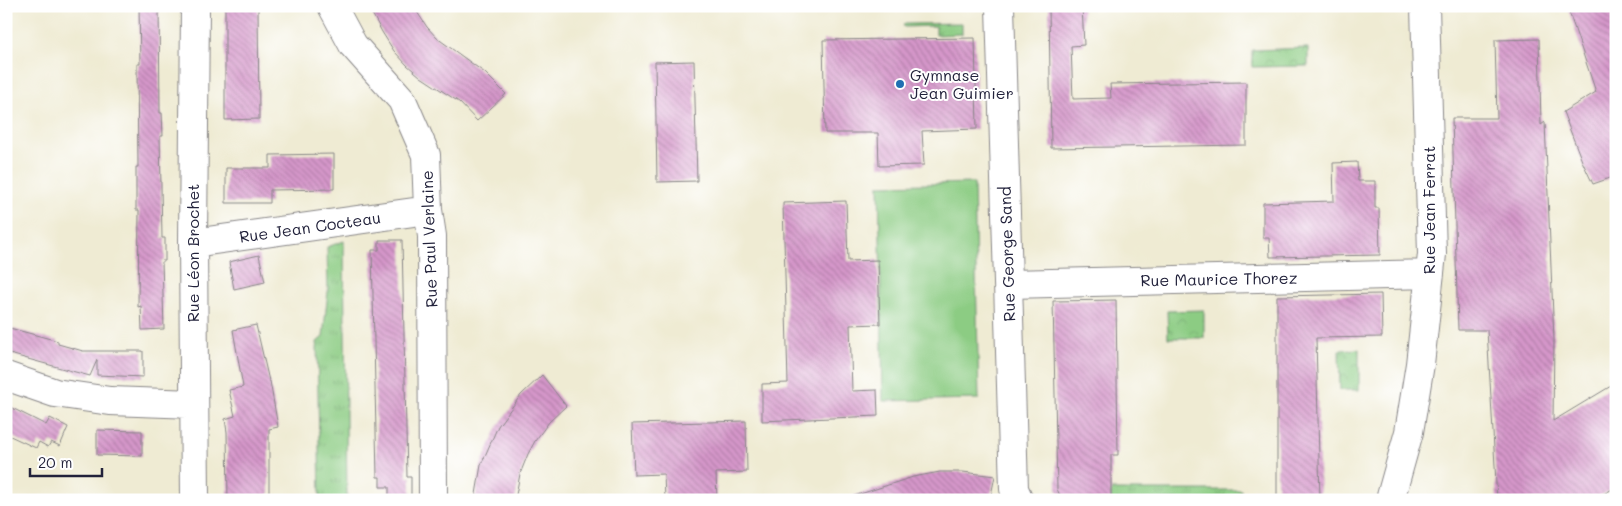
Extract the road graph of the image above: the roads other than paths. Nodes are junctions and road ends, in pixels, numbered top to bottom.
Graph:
1 (195, 6) edge
2 (332, 6) edge
3 (1000, 6) edge
4 (1425, 6) edge
5 (428, 210) junction
6 (193, 243) junction
7 (1430, 274) junction
8 (1008, 284) junction
9 (6, 376) edge
10 (194, 404) junction
11 (195, 500) edge
12 (433, 500) edge
13 (1019, 500) edge
14 (1390, 500) edge

1 - 6 street, Rue Léon Brochet
2 - 5 street, Rue Paul Verlaine
3 - 8 street, Rue George Sand
4 - 7 street, Rue Jean Ferrat
5 - 6 street, Rue Jean Cocteau
5 - 12 street, Rue Paul Verlaine
6 - 10 street, Rue Léon Brochet
7 - 8 street, Rue Maurice Thorez
7 - 14 street, Rue Jean Ferrat
8 - 13 street, Rue George Sand
9 - 10 street
10 - 11 street, Rue Léon Brochet

